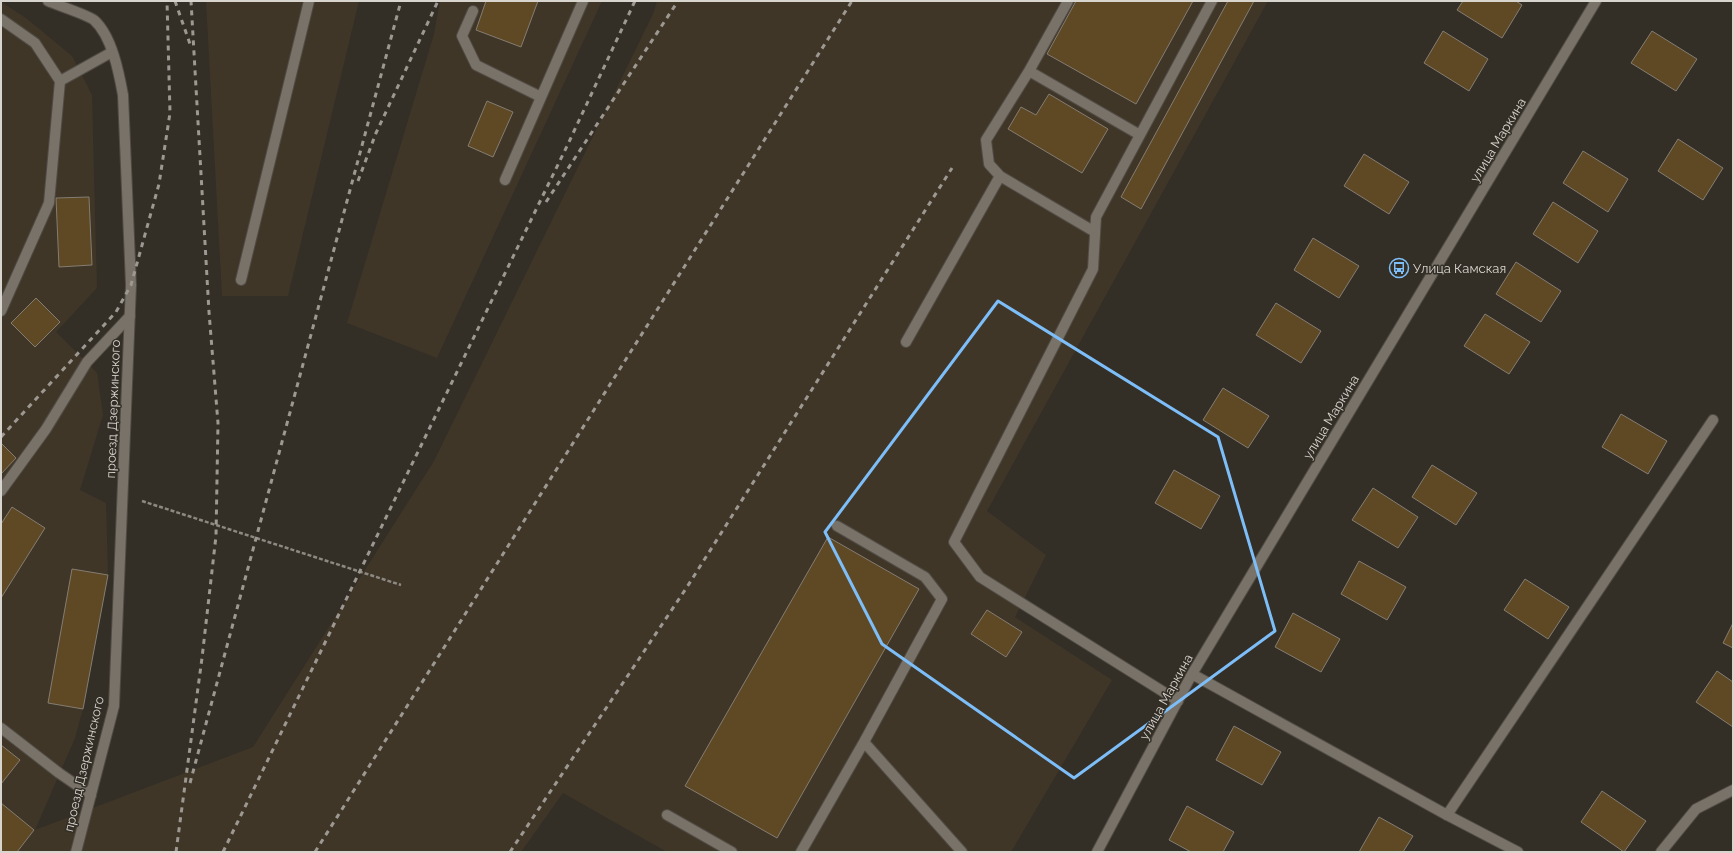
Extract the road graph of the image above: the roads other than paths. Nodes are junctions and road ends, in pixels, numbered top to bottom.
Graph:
1 (48, 1) edge
2 (309, 1) edge
3 (583, 1) edge
4 (1068, 1) edge
5 (1212, 1) edge
6 (1596, 1) edge
7 (473, 11) dead end
8 (1, 19) edge
9 (112, 52) junction
10 (1029, 70) junction
11 (60, 81) junction
12 (541, 97) junction
13 (1140, 135) junction
14 (1000, 176) junction
15 (505, 180) dead end
16 (1095, 232) junction
17 (241, 280) dead end
18 (2, 305) edge
19 (130, 316) junction
20 (906, 342) dead end
21 (1713, 420) dead end
22 (1, 491) edge
23 (837, 526) dead end
24 (1192, 674) junction
25 (1178, 700) junction
26 (1, 728) edge
27 (864, 742) junction
28 (1733, 790) edge
29 (91, 795) junction
30 (667, 815) dead end
31 (1447, 815) junction
32 (76, 852) edge
33 (732, 852) edge
34 (801, 852) edge
35 (962, 852) edge
36 (1097, 852) edge
37 (1518, 852) edge
38 (1661, 852) edge

1 - 9 street, проезд Дзержинского
2 - 17 street
3 - 12 street
4 - 10 street
5 - 13 street
6 - 24 street, улица Маркина
7 - 12 street
8 - 11 street
9 - 11 street
9 - 19 street, проезд Дзержинского
10 - 13 street
10 - 14 street
11 - 18 street
12 - 15 street
13 - 16 street
14 - 16 street
14 - 20 street
16 - 25 street
19 - 22 street
19 - 29 street, проезд Дзержинского
21 - 31 street
23 - 27 street
24 - 25 street, улица Маркина
24 - 31 street
25 - 36 street, улица Маркина
26 - 29 street
27 - 34 street
27 - 35 street
28 - 38 street
29 - 32 street, проезд Дзержинского
30 - 33 street
31 - 37 street

